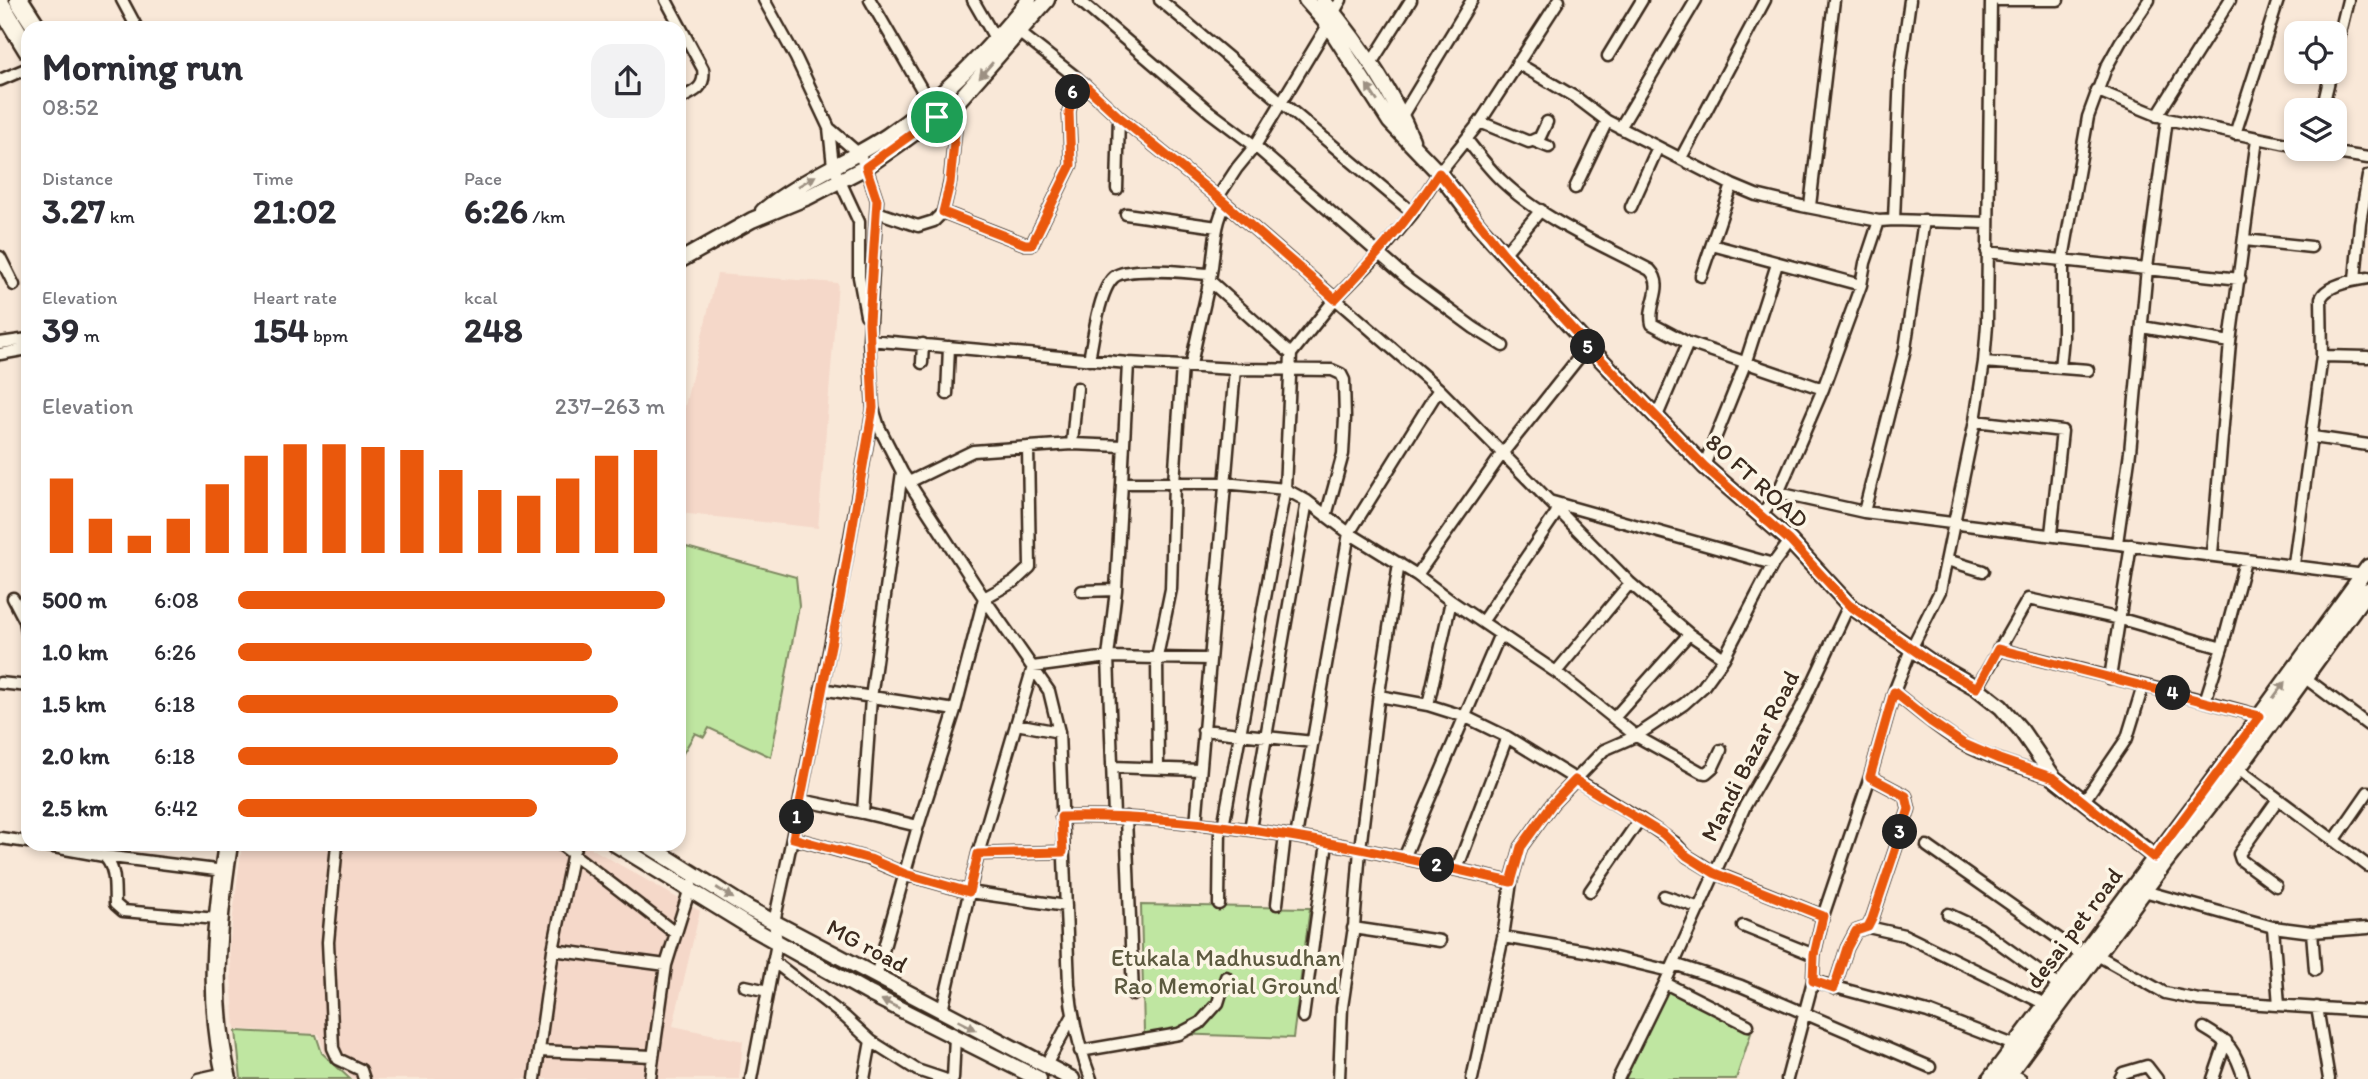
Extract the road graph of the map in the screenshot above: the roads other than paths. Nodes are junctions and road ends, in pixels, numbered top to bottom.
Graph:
1 (19, 0) edge
2 (122, 0) edge
3 (666, 0) edge
4 (764, 0) edge
5 (870, 0) edge
6 (973, 0) edge
7 (1029, 0) edge
8 (1047, 0) edge
9 (1079, 0) edge
10 (1160, 0) edge
11 (1306, 0) edge
12 (1323, 0) edge
13 (1411, 0) edge
14 (1472, 0) edge
15 (1559, 0) edge
16 (1643, 0) edge
17 (1696, 0) edge
18 (1765, 0) edge
19 (1834, 0) edge
20 (1910, 0) edge
21 (1991, 0) edge
22 (1998, 0) edge
23 (2057, 0) edge
24 (2150, 0) edge
25 (2230, 0) edge
26 (2278, 0) edge
27 (2348, 0) edge
28 (3, 12) edge
29 (1334, 12) edge
30 (32, 21) edge
31 (133, 21) edge
32 (678, 21) edge
33 (2343, 21) edge
34 (1014, 29) junction
35 (686, 36) edge
36 (21, 39) edge
37 (996, 40) junction
38 (1608, 56) dead end
39 (1517, 63) junction
40 (1370, 65) junction
41 (21, 71) edge
42 (1077, 78) junction
43 (0, 80) edge
44 (2096, 90) junction
45 (686, 95) edge
46 (1280, 100) junction
47 (958, 101) junction
48 (934, 111) junction
49 (1402, 116) junction
50 (1119, 117) junction
51 (2162, 118) junction
52 (1606, 121) junction
53 (1480, 122) junction
54 (1547, 122) dead end
55 (829, 128) junction
56 (1620, 128) junction
57 (2235, 134) junction
58 (2257, 139) junction
59 (1467, 140) junction
60 (1534, 141) junction
61 (2284, 144) edge
62 (1255, 146) junction
63 (1415, 146) junction
64 (1549, 147) dead end
65 (1658, 148) junction
66 (858, 153) junction
67 (2347, 155) edge
68 (1681, 158) junction
69 (2368, 158) edge
70 (833, 166) junction
71 (866, 167) junction
72 (1439, 173) junction
73 (2368, 176) edge
74 (840, 181) junction
75 (1732, 185) junction
76 (1575, 188) dead end
77 (1117, 189) dead end
78 (1222, 200) junction
79 (1810, 206) junction
80 (1631, 207) dead end
81 (1541, 210) junction
82 (877, 212) junction
83 (943, 212) junction
84 (1413, 213) junction
85 (1126, 214) dead end
86 (752, 220) junction
87 (1894, 220) junction
88 (1924, 220) junction
89 (1879, 221) junction
90 (1987, 223) junction
91 (2364, 223) edge
92 (1217, 227) junction
93 (2245, 240) junction
94 (1712, 245) junction
95 (2311, 247) dead end
96 (1987, 252) junction
97 (1379, 254) junction
98 (1504, 254) junction
99 (0, 257) edge
100 (686, 257) edge
101 (2063, 259) junction
102 (1777, 264) junction
103 (2147, 268) junction
104 (1701, 276) dead end
105 (1210, 277) junction
106 (2368, 278) edge
107 (2240, 279) junction
108 (2355, 280) junction
109 (14, 285) dead end
110 (1861, 285) junction
111 (1335, 299) junction
112 (869, 322) junction
113 (2142, 327) junction
114 (21, 340) edge
115 (869, 340) junction
116 (1686, 342) junction
117 (2230, 342) junction
118 (0, 343) edge
119 (923, 344) junction
120 (1503, 346) dead end
121 (1588, 346) junction
122 (948, 347) junction
123 (21, 350) edge
124 (0, 354) edge
125 (1290, 354) junction
126 (2322, 356) junction
127 (2368, 357) edge
128 (1089, 360) junction
129 (1984, 362) junction
130 (922, 363) dead end
131 (1128, 363) junction
132 (1745, 363) junction
133 (1187, 365) junction
134 (2060, 368) junction
135 (1235, 369) junction
136 (1290, 369) junction
137 (2088, 370) dead end
138 (1077, 388) dead end
139 (1439, 389) junction
140 (1823, 389) junction
141 (947, 394) dead end
142 (873, 408) junction
143 (1657, 416) junction
144 (1975, 421) junction
145 (2312, 438) junction
146 (1072, 444) junction
147 (2368, 445) edge
148 (1028, 446) junction
149 (1123, 446) junction
150 (1502, 454) junction
151 (1704, 466) junction
152 (902, 472) junction
153 (909, 482) junction
154 (1122, 483) junction
155 (1174, 483) junction
156 (1224, 483) junction
157 (1285, 489) junction
158 (1778, 493) junction
159 (1307, 500) junction
160 (1548, 501) junction
161 (1557, 512) junction
162 (1864, 512) junction
163 (1326, 516) junction
164 (1760, 516) junction
165 (1956, 523) junction
166 (1349, 533) junction
167 (2051, 534) junction
168 (1790, 541) junction
169 (2117, 543) junction
170 (2131, 545) junction
171 (2212, 554) junction
172 (1947, 560) junction
173 (2245, 561) junction
174 (1399, 563) junction
175 (1773, 564) junction
176 (2294, 565) junction
177 (1983, 571) dead end
178 (2366, 573) edge
179 (1417, 575) junction
180 (1630, 583) junction
181 (1116, 590) junction
182 (2368, 590) edge
183 (1082, 591) dead end
184 (984, 597) junction
185 (13, 598) dead end
186 (1451, 601) junction
187 (1849, 605) junction
188 (21, 610) edge
189 (2121, 619) junction
190 (1482, 622) junction
191 (1500, 634) junction
192 (1689, 634) junction
193 (2222, 648) junction
194 (1911, 649) junction
195 (1998, 649) junction
196 (1108, 656) junction
197 (1157, 657) junction
198 (1209, 659) junction
199 (1724, 659) junction
200 (1033, 667) junction
201 (1556, 672) junction
202 (2304, 677) junction
203 (2110, 678) junction
204 (0, 683) edge
205 (21, 686) edge
206 (2143, 686) junction
207 (1977, 688) junction
208 (821, 689) junction
209 (1894, 692) junction
210 (1379, 696) junction
211 (871, 698) junction
212 (2205, 701) junction
213 (1428, 705) junction
214 (955, 710) junction
215 (2260, 716) junction
216 (1466, 717) junction
217 (1614, 718) junction
218 (1016, 724) junction
219 (2368, 725) edge
220 (1203, 730) junction
221 (1059, 732) junction
222 (1240, 733) junction
223 (1265, 736) junction
224 (1636, 736) junction
225 (1507, 737) junction
226 (1312, 742) junction
227 (1721, 750) dead end
228 (2233, 765) junction
229 (1112, 767) junction
230 (1158, 768) junction
231 (1200, 770) junction
232 (1870, 777) junction
233 (2054, 778) junction
234 (1575, 780) junction
235 (2368, 792) edge
236 (2278, 799) junction
237 (801, 800) junction
238 (2084, 801) junction
239 (863, 813) junction
240 (1114, 816) junction
241 (1061, 817) junction
242 (1126, 817) junction
243 (1640, 819) junction
244 (1196, 824) junction
245 (918, 826) junction
246 (1222, 827) junction
247 (1250, 830) junction
248 (1291, 836) junction
249 (0, 838) edge
250 (793, 838) junction
251 (21, 841) edge
252 (2334, 841) junction
253 (1327, 843) junction
254 (1927, 846) dead end
255 (1360, 849) junction
256 (81, 851) edge
257 (227, 851) edge
258 (336, 851) edge
259 (574, 851) edge
260 (579, 851) edge
261 (626, 851) edge
262 (657, 851) edge
263 (1063, 852) junction
264 (978, 854) junction
265 (104, 856) junction
266 (1404, 858) junction
267 (2159, 861) junction
268 (2368, 866) edge
269 (1457, 869) junction
270 (224, 871) junction
271 (1714, 873) junction
272 (695, 874) junction
273 (905, 874) junction
274 (1511, 882) junction
275 (2276, 886) dead end
276 (689, 890) junction
277 (1590, 891) dead end
278 (2144, 891) junction
279 (969, 892) junction
280 (1664, 896) dead end
281 (1219, 904) dead end
282 (1277, 904) dead end
283 (1066, 906) junction
284 (1700, 908) junction
285 (1948, 914) dead end
286 (1823, 916) junction
287 (217, 919) junction
288 (774, 922) junction
289 (1742, 926) dead end
290 (1868, 927) junction
291 (2273, 927) junction
292 (1353, 928) junction
293 (2368, 928) edge
294 (2312, 932) junction
295 (675, 933) junction
296 (1503, 937) junction
297 (1440, 941) dead end
298 (777, 943) junction
299 (553, 950) junction
300 (1814, 955) junction
301 (2082, 955) junction
302 (2098, 955) junction
303 (773, 961) junction
304 (666, 965) junction
305 (1672, 967) junction
306 (2315, 970) dead end
307 (876, 976) junction
308 (1226, 976) dead end
309 (1813, 981) junction
310 (1665, 983) junction
311 (745, 986) dead end
312 (2059, 986) junction
313 (1834, 988) junction
314 (768, 991) junction
315 (1133, 995) dead end
316 (2045, 1004) junction
317 (2279, 1005) junction
318 (2317, 1007) junction
319 (942, 1011) junction
320 (2368, 1011) edge
321 (1805, 1012) junction
322 (1072, 1017) junction
323 (1303, 1017) dead end
324 (1748, 1025) dead end
325 (2204, 1028) dead end
326 (955, 1036) junction
327 (871, 1041) junction
328 (2226, 1041) junction
329 (2021, 1048) junction
330 (539, 1051) junction
331 (1080, 1051) junction
332 (652, 1056) junction
333 (1046, 1065) junction
334 (1930, 1067) dead end
335 (226, 1076) edge
336 (2012, 1077) edge
337 (198, 1079) edge
338 (364, 1079) edge
339 (535, 1079) edge
340 (650, 1079) edge
341 (751, 1079) edge
342 (864, 1079) edge
343 (944, 1079) edge
344 (953, 1079) edge
345 (1039, 1079) edge
346 (1072, 1079) edge
347 (1091, 1079) edge
348 (1339, 1079) edge
349 (1472, 1079) edge
350 (1618, 1079) edge
351 (1787, 1079) edge
352 (1990, 1079) edge
353 (2120, 1079) edge
354 (2157, 1079) edge
355 (2213, 1079) edge
356 (2244, 1079) edge
357 (2329, 1079) edge

1 - 30 highway
2 - 31 street
3 - 32 street
4 - 55 street
5 - 48 street
6 - 37 street
7 - 34 street
8 - 34 street
9 - 62 street
10 - 46 street
11 - 29 street, 80 FT ROAD
12 - 29 street, 80 FT ROAD
13 - 40 street
14 - 49 street
15 - 39 street
16 - 38 street
17 - 56 street
18 - 68 street
19 - 79 street
20 - 87 street
21 - 90 street
22 - 23 street
24 - 44 street
25 - 51 street
26 - 57 street
27 - 33 street
28 - 36 highway
29 - 40 street, 80 FT ROAD
29 - 46 street
63 -> 29 street, 80 FT ROAD
34 - 37 street
34 - 42 street
34 -> 47 street
35 - 45 street
37 - 48 street
39 - 52 street
39 - 53 street
40 - 49 street, 80 FT ROAD
41 - 43 street
42 - 50 street
42 - 83 street
44 - 51 street
44 - 101 street
46 - 62 street
46 - 84 street
47 - 48 street
47 - 83 street
48 - 66 street
48 - 71 street
49 - 63 street, 80 FT ROAD
50 - 77 street
50 - 78 street
51 - 57 street
51 - 103 street
52 - 56 street
52 - 76 street
53 - 59 street
53 - 60 street
54 - 60 street
55 - 66 street
55 - 70 street
56 - 65 street
57 - 58 street
58 - 61 street
58 - 93 street
59 - 72 street
59 - 81 street
60 - 64 street
62 - 78 street
62 - 97 street
63 - 72 street, 80 FT ROAD
65 - 68 street
65 - 80 street
66 - 70 street
66 - 71 street
67 - 69 street
68 - 75 street
70 - 74 street
86 -> 70 street
71 - 74 street
71 - 82 street
72 - 84 street
72 - 98 street, 80 FT ROAD
73 - 91 street
74 - 86 street
74 - 112 street
75 - 79 street
75 - 94 street
78 - 92 street
78 - 111 street
79 - 89 street
81 - 98 street
81 - 116 street
82 - 83 street
82 - 112 street
84 - 97 street
85 - 92 street
86 - 100 street
87 - 88 street
87 - 89 street
88 - 90 street
88 - 162 street
89 - 110 street
90 - 96 street
91 - 108 street
92 - 105 street
93 - 95 street
93 - 107 street
94 - 102 street
94 - 104 street
96 - 101 street
96 - 129 street
97 - 111 street
97 - 120 street
98 - 121 street, 80 FT ROAD
99 - 109 street
101 - 103 street
101 - 134 street
102 - 110 street
102 - 132 street
103 - 107 street
103 - 113 street
105 - 125 street
105 - 128 street
105 - 133 street
106 - 108 street
107 - 117 street
108 - 126 street
110 - 140 street
111 - 125 street
111 - 139 street
112 - 115 street
113 - 117 street
113 - 169 street
114 - 118 street
115 - 119 street
115 - 142 street
116 - 132 street
116 - 143 street
117 - 171 street
119 - 122 street
119 - 130 street
121 - 143 street, 80 FT ROAD
121 - 150 street
122 - 128 street
122 - 141 street
123 - 124 street
125 - 136 street
126 - 127 street
126 - 145 street
128 - 131 street
129 - 134 street
129 - 144 street
131 - 133 street
131 - 149 street
132 - 140 street
132 - 151 street
133 - 135 street
133 - 155 street
134 - 137 street
135 - 136 street
135 - 156 street
136 - 157 street
136 - 163 street
138 - 146 street
139 - 150 street
139 - 166 street
140 - 158 street
142 - 152 street
142 - 208 street
143 - 151 street, 80 FT ROAD
144 - 165 street
144 - 167 street
145 - 147 street
145 - 176 street
146 - 148 street
146 - 149 street
148 - 153 street
148 - 184 street
149 - 154 street
150 - 160 street
150 - 179 street
151 - 164 street, 80 FT ROAD
152 - 153 street
152 - 211 street
153 - 184 street
154 - 155 street
154 - 181 street
155 - 156 street
155 - 197 street
156 - 157 street
156 - 198 street
157 - 159 street
157 - 222 street
158 - 162 street
158 - 164 street
159 - 163 street
159 - 223 street
160 - 161 street
160 - 175 street
161 - 180 street
161 - 190 street
162 - 165 street
163 - 166 street
164 - 168 street, 80 FT ROAD
165 - 167 street
165 - 172 street
166 - 174 street
166 - 226 street
167 - 169 street
168 - 175 street
168 - 187 street, 80 FT ROAD
169 - 170 street
170 - 171 street
170 - 189 street
171 - 173 street
172 - 177 street
172 - 194 street
173 - 176 street
173 - 193 street
174 - 179 street
174 - 210 street
175 - 199 street
176 - 178 street
215 -> 178 street, desai pet road
179 - 186 street
180 - 192 street
180 - 201 street
181 - 183 street
181 - 196 street
182 - 202 street, desai pet road
184 - 200 street
184 - 214 street
185 - 188 street
186 - 190 street
186 - 213 street
187 - 194 street, 80 FT ROAD
187 - 271 street, Mandi Bazar Road
189 - 193 street
189 - 195 street
189 - 203 street
190 - 191 street
191 - 201 street
191 - 216 street
192 - 199 street
192 - 217 street
193 - 212 street
194 - 207 street, 80 FT ROAD
194 - 209 street
195 - 203 street
195 - 207 street
196 - 197 street
196 - 200 street
196 - 229 street
197 - 198 street
197 - 230 street
198 - 220 street
199 - 224 street
200 - 218 street
200 - 221 street
201 - 217 street
202 - 219 street
202 - 228 street, desai pet road
203 - 206 street
204 - 205 street
206 - 212 street
206 - 238 street
207 - 233 street, 80 FT ROAD
208 - 211 street
208 - 237 street
209 - 232 street
209 - 233 street
210 - 213 street
210 - 255 street
211 - 214 street
211 - 239 street
212 - 215 street
213 - 216 street
214 - 245 street
215 - 228 street, desai pet road
216 - 225 street
216 - 266 street
217 - 224 street
218 - 221 street
218 - 264 street
220 - 222 street
220 - 231 street
221 - 241 street
222 - 223 street
222 - 246 street
223 - 226 street
223 - 247 street
224 - 227 street
224 - 234 street
225 - 234 street
225 - 269 street
226 - 248 street
228 - 236 street
228 - 267 street, desai pet road
229 - 230 street
229 - 240 street
230 - 231 street
231 - 244 street
232 - 286 street
232 - 290 street
233 - 238 street, 80 FT ROAD
234 - 243 street
234 - 274 street
235 - 252 street
236 - 252 street
236 - 275 street
237 - 239 street
237 - 250 street
238 - 267 street, 80 FT ROAD
239 - 245 street
240 - 241 street
240 - 242 street
241 - 263 street
242 - 244 street
242 - 315 street
243 - 271 street
243 - 277 street
244 - 246 street
245 - 273 street
246 - 247 street
246 - 281 street
247 - 248 street
248 - 253 street
248 - 282 street
249 - 251 street
250 - 273 street
250 - 288 street
252 - 268 street
253 - 255 street
253 - 323 street
254 - 301 street
255 - 266 street
255 - 292 street
256 - 265 street
257 - 270 highway
258 - 338 street
259 - 299 street
260 - 295 street
261 - 276 street, MG road
262 - 272 street, MG road
263 - 264 street
263 - 283 street
264 - 279 street
265 - 270 street
265 - 287 street
266 - 269 street
267 - 278 street, desai pet road
267 - 301 street, desai pet road
269 - 274 street
270 - 287 highway
271 - 284 street, Mandi Bazar Road
271 - 286 street
272 - 276 street
272 -> 288 street, MG road
273 - 279 street
273 - 307 street
274 - 296 street
276 - 295 street
276 - 298 street, MG road
278 - 291 street
278 - 302 street, desai pet road
279 - 283 street
279 - 319 street
280 - 284 street
283 - 322 street
284 - 305 street, Mandi Bazar Road
285 - 312 street
286 - 300 street
287 - 335 highway
288 - 298 street
288 - 307 street, MG road
289 - 300 street
290 - 313 street
290 - 316 street
291 - 294 street
291 - 317 street
292 - 297 street
292 - 348 street
293 - 294 street
294 - 306 street
295 - 304 street
296 - 305 street
296 - 349 street
298 - 303 street
326 -> 298 street, MG road
299 - 304 street
299 - 330 street
300 - 309 street
301 - 312 street, desai pet road
302 - 317 street
302 - 329 street, desai pet road
303 - 314 street
303 - 327 street
304 - 332 street
305 - 310 street, Mandi Bazar Road
305 - 321 street
307 - 319 street, MG road
308 - 331 street
309 - 313 street
309 - 321 street
310 - 324 street
310 - 350 street, Mandi Bazar Road
311 - 314 street
312 - 316 street, desai pet road
313 - 329 street
314 - 341 street
316 - 329 street, desai pet road
317 - 318 street
318 - 320 street
318 - 357 street
319 -> 333 street, MG road
321 - 334 street
321 - 351 street
322 - 331 street
322 - 333 street
325 - 328 street
326 - 344 street
326 - 345 street, MG road
327 - 342 street
327 - 343 street
328 - 355 street
328 - 356 street
329 - 336 street, desai pet road
329 - 352 street, desai pet road
330 - 332 street
330 - 339 street
331 - 347 street
332 - 340 street
333 - 346 street, MG road
335 - 337 street
353 - 354 street

